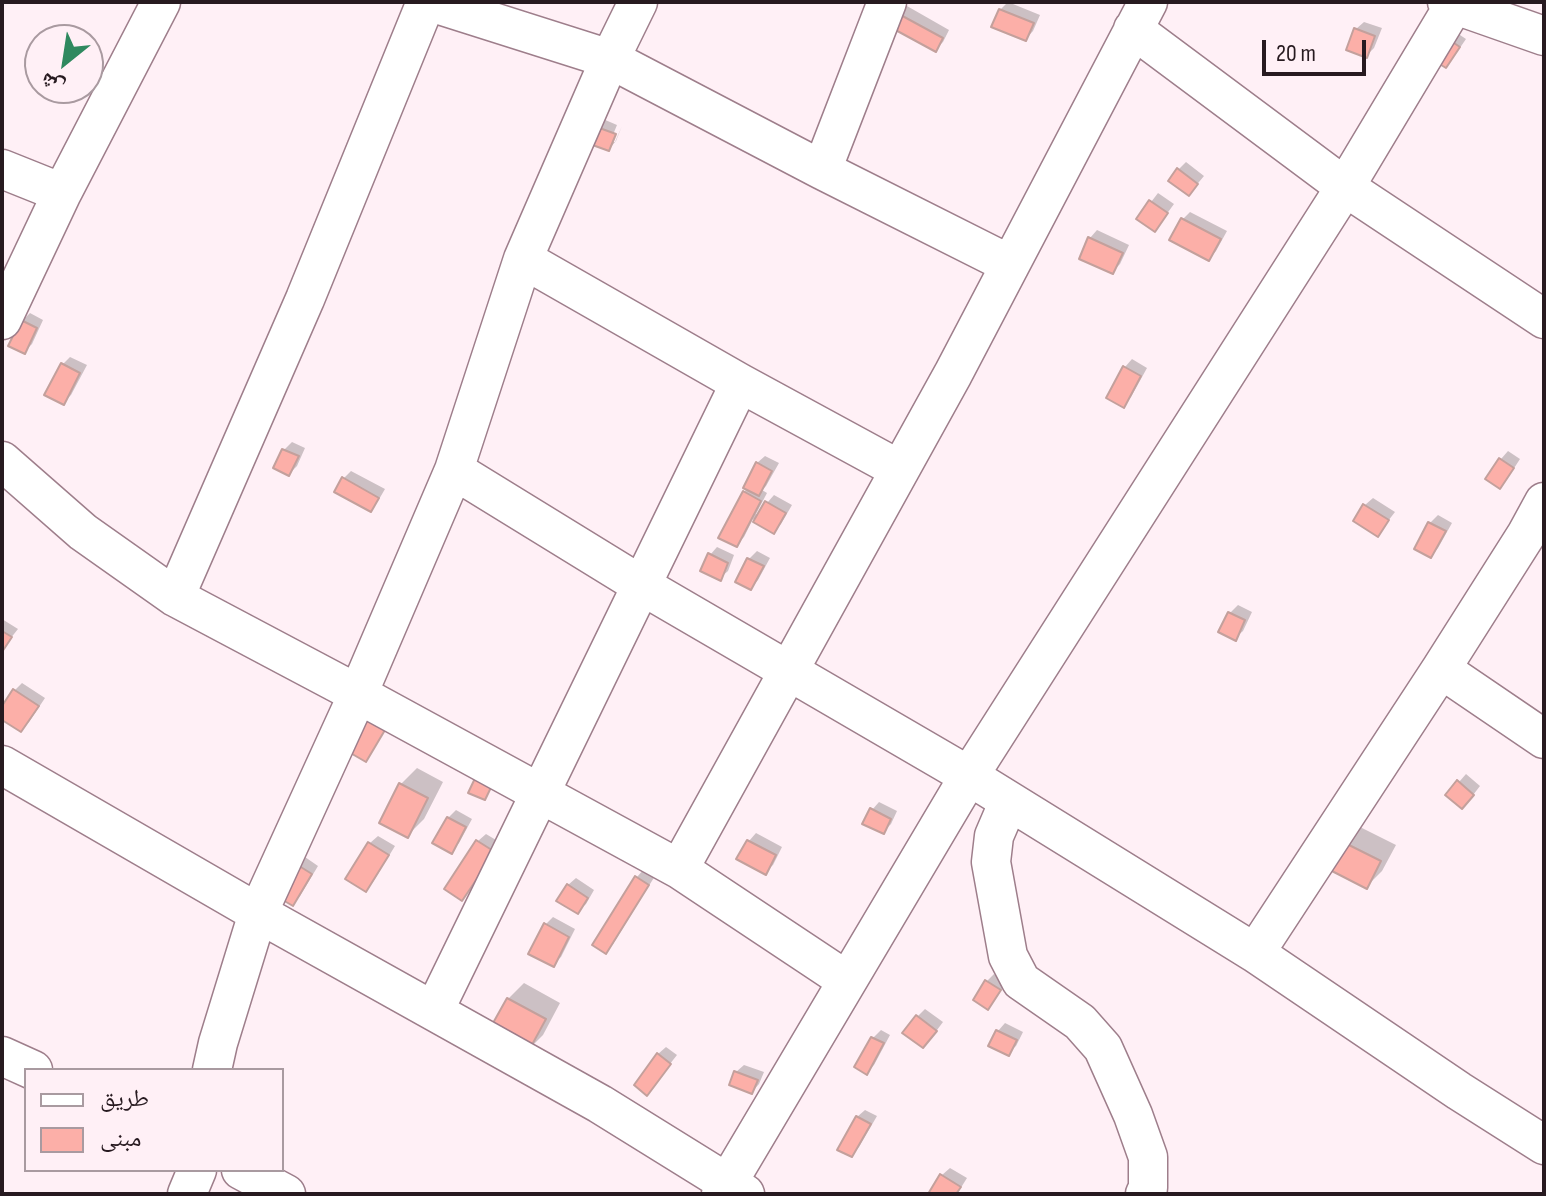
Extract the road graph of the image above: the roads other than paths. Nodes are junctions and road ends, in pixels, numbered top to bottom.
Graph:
1 (161, 2) edge
2 (428, 2) edge
3 (638, 2) edge
4 (887, 2) edge
5 (1450, 3) edge
6 (1140, 15) edge
7 (1544, 36) edge
8 (610, 59) junction
9 (2, 169) edge
10 (822, 170) junction
11 (1345, 187) junction
12 (62, 193) junction
13 (523, 259) junction
14 (1009, 264) junction
15 (1544, 319) edge
16 (2, 320) edge
17 (740, 383) junction
18 (2, 461) edge
19 (454, 470) junction
20 (900, 470) junction
21 (1544, 502) edge
22 (641, 585) junction
23 (175, 597) junction
24 (1441, 669) junction
25 (789, 671) junction
26 (358, 694) junction
27 (1544, 739) edge
28 (2, 765) edge
29 (969, 776) junction
30 (540, 793) junction
31 (1009, 801) junction
32 (679, 869) junction
33 (258, 913) junction
34 (1255, 953) junction
35 (846, 980) junction
36 (434, 1011) junction
37 (2, 1056) edge
38 (29, 1068) edge
39 (212, 1068) edge
40 (1544, 1145) edge
41 (196, 1172) edge
42 (245, 1172) edge
43 (731, 1191) edge
44 (187, 1194) edge
45 (286, 1194) edge
46 (1145, 1194) edge

1 - 12 street
2 - 8 street
2 - 23 street
3 - 8 street
4 - 10 street
5 - 7 street
5 - 11 street
6 - 11 street
6 - 14 street
8 - 10 street
8 - 13 street
9 - 12 street
10 - 14 street
11 - 15 street
11 - 29 street
12 - 16 street
13 - 17 street
13 - 19 street
14 - 20 street
17 - 20 street
17 - 22 street
18 - 23 street
19 - 22 street
19 - 26 street
20 - 25 street
21 - 24 street
22 - 25 street
22 - 30 street
23 - 26 street
24 - 27 street
24 - 34 street
25 - 29 street
25 - 32 street
26 - 30 street
26 - 33 street
28 - 33 street
29 - 31 street
29 - 35 street
30 - 32 street
30 - 36 street
31 - 34 street
31 - 46 street
32 - 35 street
33 - 36 street
33 - 39 street
34 - 40 street
35 - 43 street
36 - 43 street
37 - 38 street
41 - 44 street
42 - 45 street

